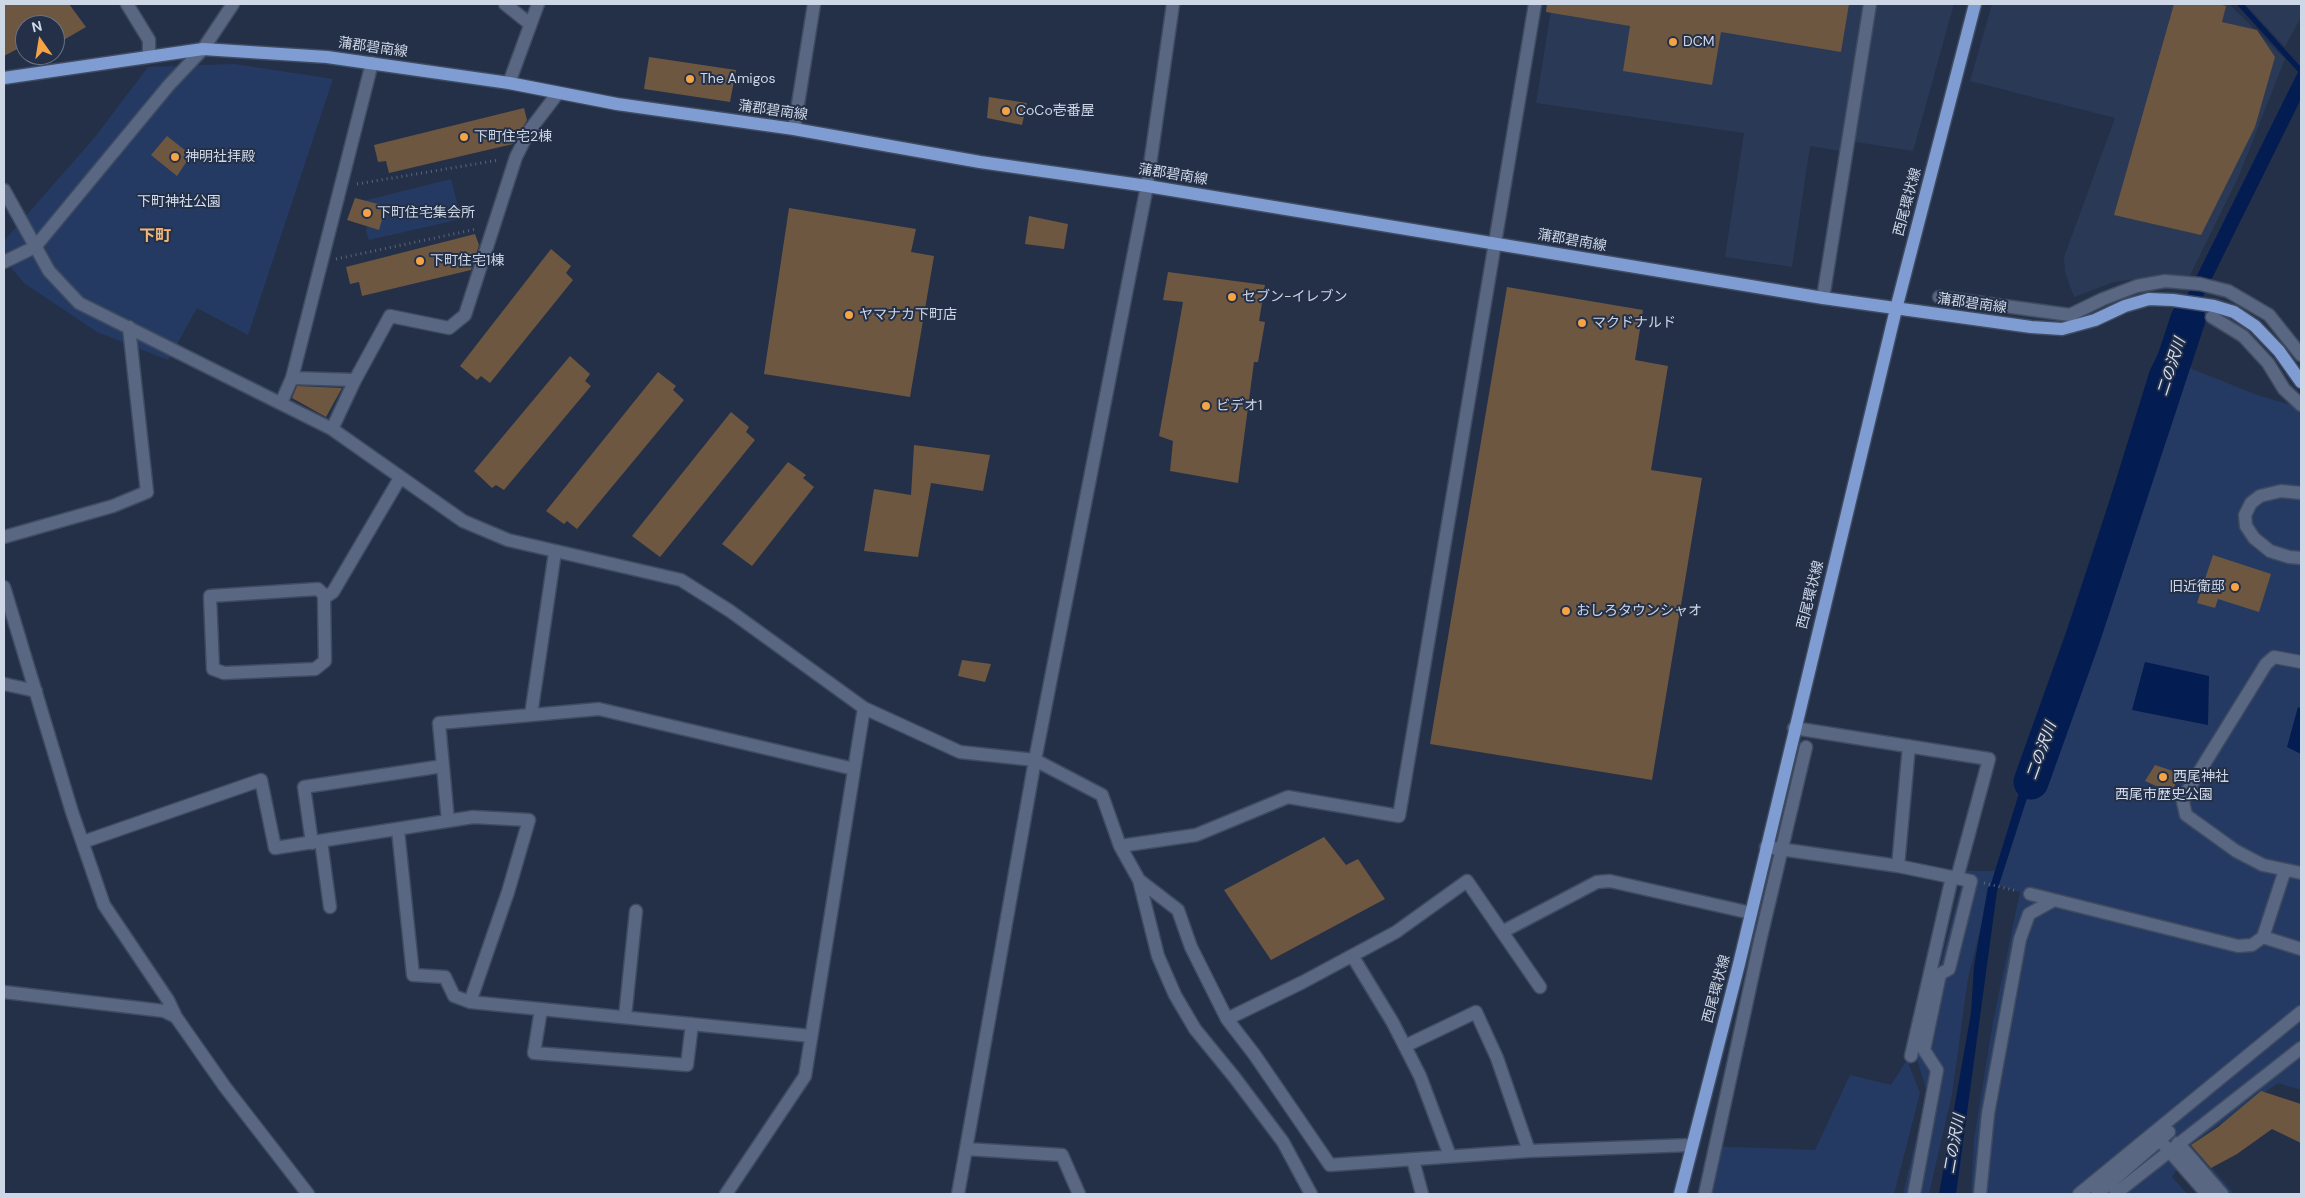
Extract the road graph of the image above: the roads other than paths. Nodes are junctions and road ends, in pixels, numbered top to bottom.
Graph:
1 (127, 4) edge
2 (233, 4) edge
3 (505, 4) edge
4 (538, 4) edge
5 (814, 4) edge
6 (1173, 4) edge
7 (1535, 4) edge
8 (1870, 4) edge
9 (1976, 4) edge
10 (530, 24) junction
11 (203, 49) junction
12 (149, 56) junction
13 (372, 63) junction
14 (4, 78) edge
15 (509, 83) junction
16 (558, 93) junction
17 (794, 129) junction
18 (1147, 186) junction
19 (4, 190) edge
20 (1496, 244) junction
21 (34, 247) junction
22 (4, 262) edge
23 (1939, 297) dead end
24 (1823, 298) junction
25 (1896, 309) junction
26 (2212, 317) dead end
27 (129, 327) junction
28 (2301, 355) edge
29 (292, 378) junction
30 (355, 380) junction
31 (2301, 382) edge
32 (281, 403) junction
33 (2301, 404) edge
34 (332, 429) junction
35 (400, 478) junction
36 (2301, 493) edge
37 (4, 537) edge
38 (555, 552) junction
39 (2301, 558) edge
40 (4, 587) edge
41 (326, 597) junction
42 (2301, 662) edge
43 (4, 684) edge
44 (36, 690) junction
45 (864, 708) junction
46 (531, 715) junction
47 (1794, 728) junction
48 (1909, 746) junction
49 (1806, 748) dead end
50 (1035, 760) junction
51 (443, 766) junction
52 (854, 769) junction
53 (448, 822) junction
54 (398, 830) junction
55 (83, 842) junction
56 (316, 842) junction
57 (1120, 846) junction
58 (1766, 846) junction
59 (1782, 849) junction
60 (1898, 866) junction
61 (2285, 870) junction
62 (2301, 873) edge
63 (1955, 878) junction
64 (1139, 880) junction
65 (2030, 894) road end
66 (2054, 900) junction
67 (330, 907) dead end
68 (636, 911) dead end
69 (1750, 914) junction
70 (1502, 932) junction
71 (2263, 937) junction
72 (2301, 949) edge
73 (1353, 956) junction
74 (1540, 987) dead end
75 (4, 992) edge
76 (470, 1002) junction
77 (541, 1009) junction
78 (2301, 1012) edge
79 (176, 1017) junction
80 (625, 1017) junction
81 (1228, 1019) junction
82 (692, 1024) junction
83 (2301, 1024) edge
84 (811, 1036) junction
85 (1405, 1046) junction
86 (2301, 1048) edge
87 (1911, 1056) dead end
88 (2160, 1140) junction
89 (1691, 1145) junction
90 (2173, 1147) junction
91 (966, 1149) junction
92 (1529, 1151) junction
93 (1450, 1156) junction
94 (1413, 1160) junction
95 (308, 1194) edge
96 (726, 1194) edge
97 (958, 1194) edge
98 (1079, 1194) edge
99 (1311, 1194) edge
100 (1422, 1194) edge
101 (1680, 1194) edge
102 (1705, 1194) edge
103 (1914, 1194) edge
104 (1980, 1194) edge
105 (2078, 1194) edge
106 (2097, 1194) edge
107 (2115, 1194) edge
108 (2207, 1194) edge
109 (2222, 1194) edge

1 - 12 street
2 - 11 street
3 - 10 street
4 - 10 street
5 - 17 street
6 - 18 street
7 - 20 street
8 - 24 street
9 - 25 main road, 西尾環状線
10 - 15 street
11 - 12 main road, 蒲郡碧南線
11 - 13 main road, 蒲郡碧南線
11 - 21 street
12 - 14 main road, 蒲郡碧南線
13 - 15 main road, 蒲郡碧南線
13 - 29 street
15 - 16 main road, 蒲郡碧南線
16 - 17 main road, 蒲郡碧南線
16 - 30 street
17 - 18 main road, 蒲郡碧南線
18 - 20 main road, 蒲郡碧南線
18 - 50 street
19 - 21 street
20 - 24 main road, 蒲郡碧南線
20 - 57 street
21 - 22 street
21 - 27 street
23 - 28 street
24 - 25 main road, 蒲郡碧南線
25 - 31 main road, 蒲郡碧南線
25 - 47 main road, 西尾環状線
26 - 33 street
27 - 32 street
27 - 37 street
29 - 30 street
29 - 32 street
30 - 34 street
32 - 34 street
34 - 35 street
35 - 38 street
35 - 41 street
36 - 39 street
38 - 45 street
38 - 46 street
40 - 44 street
41 - 41 street
42 - 61 street
43 - 44 street
44 - 55 street
45 - 50 street
45 - 52 street
46 - 51 street
46 - 52 street
47 - 48 street
47 - 58 main road, 西尾環状線
48 - 60 street
48 - 63 street
49 - 59 street
50 - 57 street
50 - 91 street
51 - 53 street
51 - 56 street
52 - 84 street
53 - 54 street
53 - 76 street
54 - 56 street
54 - 76 street
55 - 56 street
55 - 79 street
56 - 67 street
57 - 64 street
58 - 59 street
58 - 69 main road, 西尾環状線
59 - 60 street
59 - 102 street
60 - 63 street
61 - 62 street
61 - 71 street
63 - 87 street
63 - 103 street
64 - 81 street
64 - 99 street
65 - 66 street
66 - 71 street
66 - 104 street
68 - 80 street
69 - 70 street
69 - 89 main road, 西尾環状線
70 - 73 street
70 - 74 street
71 - 72 street
73 - 81 street
73 - 85 street
75 - 79 street
76 - 77 street
77 - 80 street
77 - 82 street
78 - 105 street
79 - 95 street
80 - 82 street
81 - 94 street
82 - 84 street
83 - 88 street
84 - 96 street
85 - 92 street
85 - 93 street
86 - 90 street
88 - 90 street
88 - 106 street
89 - 92 street
89 - 101 main road, 西尾環状線
90 - 107 street
90 - 108 street
90 - 109 street
91 - 97 street
91 - 98 street
92 - 93 street
93 - 94 street
94 - 100 street

